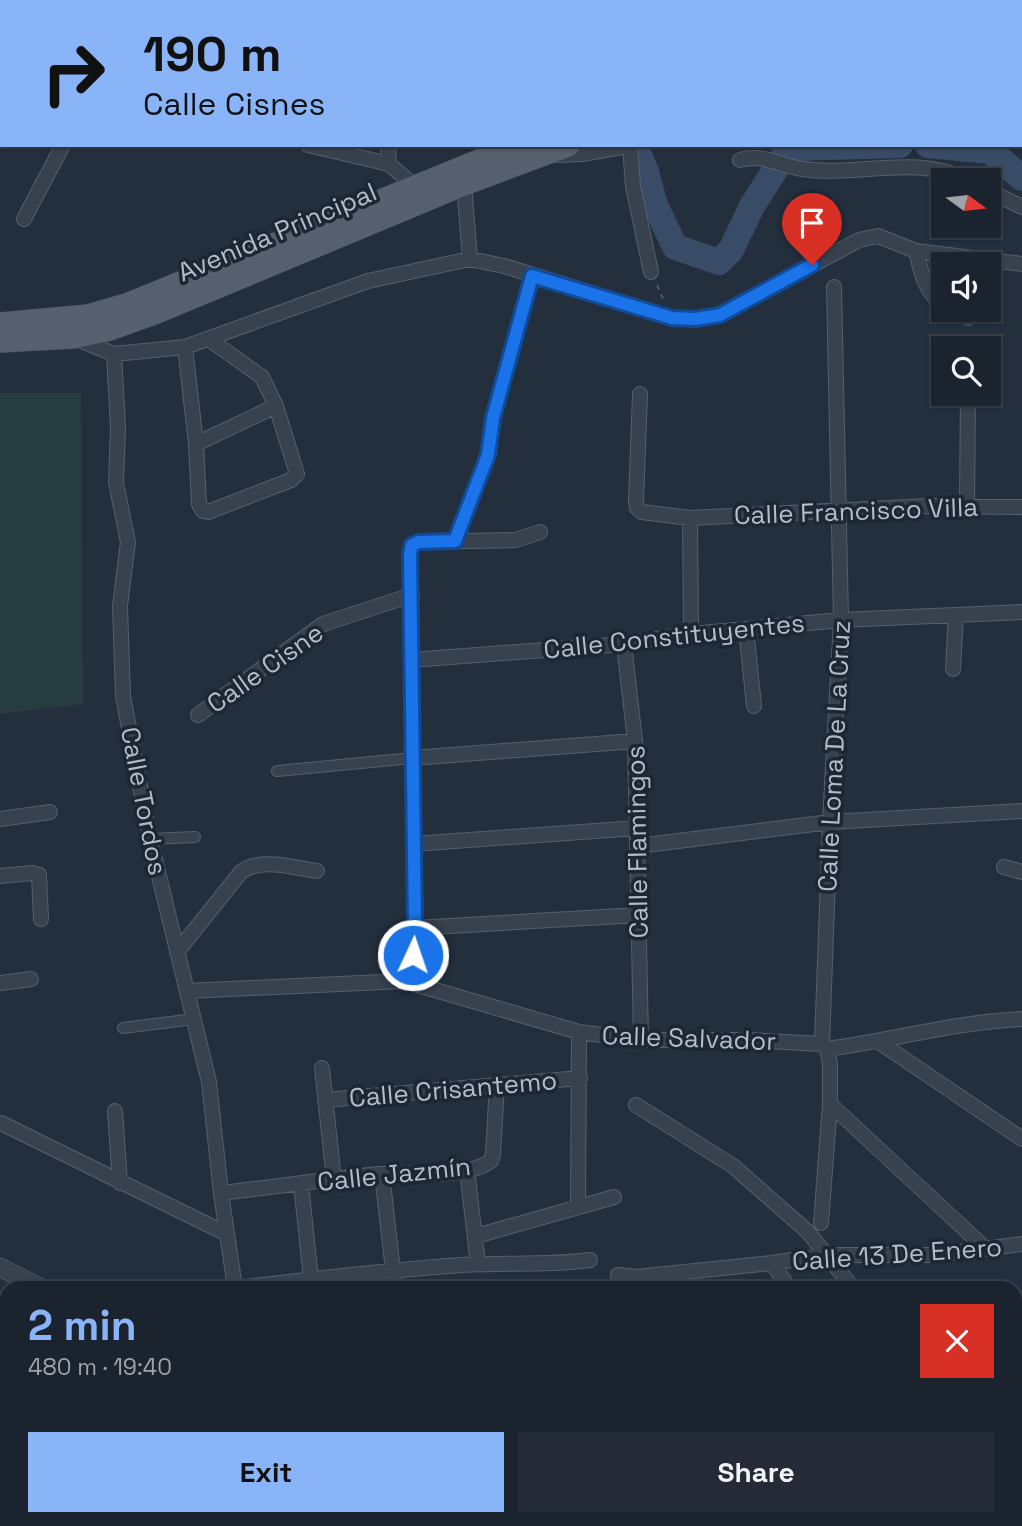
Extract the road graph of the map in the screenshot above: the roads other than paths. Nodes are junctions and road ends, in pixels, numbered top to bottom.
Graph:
1 (62, 147) edge
2 (316, 147) edge
3 (388, 147) edge
4 (546, 147) edge
5 (625, 147) edge
6 (631, 147) edge
7 (512, 150) edge
8 (740, 160) dead end
9 (388, 164) junction
10 (931, 169) edge
11 (464, 184) junction
12 (414, 186) junction
13 (1001, 197) edge
14 (1022, 207) edge
15 (24, 219) dead end
16 (916, 251) junction
17 (470, 259) junction
18 (1022, 264) edge
19 (651, 272) road end
20 (532, 276) junction
21 (834, 287) dead end
22 (931, 293) edge
23 (0, 324) edge
24 (73, 337) junction
25 (210, 340) junction
26 (0, 341) edge
27 (185, 347) junction
28 (114, 354) junction
29 (640, 394) dead end
30 (276, 406) junction
31 (968, 406) edge
32 (197, 444) junction
33 (967, 505) junction
34 (1022, 507) edge
35 (838, 510) junction
36 (690, 518) junction
37 (540, 532) dead end
38 (455, 541) junction
39 (412, 595) junction
40 (1022, 612) edge
41 (956, 615) junction
42 (841, 620) junction
43 (746, 629) junction
44 (691, 634) junction
45 (624, 644) junction
46 (411, 660) junction
47 (953, 668) dead end
48 (754, 706) dead end
49 (198, 715) dead end
50 (635, 741) junction
51 (413, 758) junction
52 (276, 771) dead end
53 (1022, 811) edge
54 (50, 812) dead end
55 (0, 819) edge
56 (830, 822) junction
57 (637, 828) junction
58 (195, 837) dead end
59 (150, 839) junction
60 (413, 844) junction
61 (638, 846) junction
62 (1004, 867) dead end
63 (317, 871) dead end
64 (1022, 872) edge
65 (0, 876) edge
66 (639, 915) junction
67 (41, 919) dead end
68 (415, 928) junction
69 (177, 952) junction
70 (31, 979) dead end
71 (404, 981) junction
72 (0, 983) edge
73 (187, 991) junction
74 (194, 1019) junction
75 (1022, 1019) edge
76 (122, 1028) dead end
77 (579, 1032) junction
78 (641, 1040) junction
79 (879, 1042) junction
80 (824, 1046) junction
81 (321, 1068) dead end
82 (580, 1078) junction
83 (497, 1085) junction
84 (325, 1100) junction
85 (830, 1104) junction
86 (636, 1105) dead end
87 (115, 1111) dead end
88 (1, 1123) edge
89 (1022, 1139) edge
90 (467, 1170) junction
91 (382, 1174) junction
92 (334, 1180) junction
93 (120, 1183) junction
94 (301, 1184) junction
95 (221, 1193) junction
96 (614, 1197) dead end
97 (578, 1206) junction
98 (821, 1223) dead end
99 (227, 1234) junction
100 (476, 1236) junction
101 (1022, 1244) edge
102 (986, 1249) junction
103 (827, 1255) junction
104 (590, 1259) dead end
105 (478, 1264) junction
106 (772, 1264) junction
107 (0, 1267) edge
108 (393, 1269) junction
109 (618, 1275) dead end
110 (311, 1279) junction
111 (27, 1281) edge
112 (235, 1281) edge
113 (294, 1281) edge
114 (394, 1281) edge
115 (784, 1281) edge
116 (847, 1281) edge

1 - 15 street
2 - 9 street
3 - 9 street
4 - 7 main road, Avenida Principal
5 - 7 street
6 - 19 street
7 - 11 main road, Avenida Principal
7 - 12 main road, Avenida Principal
8 - 10 street
9 - 12 street
11 - 17 street
11 - 24 main road, Avenida Principal
12 - 23 main road, Avenida Principal
13 - 14 street
16 - 18 street
16 - 20 street
16 - 22 street
17 - 20 street
17 - 25 street
20 - 38 street
21 - 35 street, Calle Loma De La Cruz
24 - 26 main road, Avenida Principal
24 - 28 street
25 - 27 street
25 - 30 street
27 - 28 street
27 - 32 street
28 - 59 street, Calle Tordos
29 - 36 street, Calle Francisco Villa
30 - 32 street
30 - 32 street
31 - 33 street
33 - 34 street, Calle Francisco Villa
33 - 35 street, Calle Francisco Villa
35 - 36 street, Calle Francisco Villa
35 - 42 street, Calle Loma De La Cruz
36 - 44 street
37 - 38 street
38 - 39 street
39 - 46 street
39 - 49 street, Calle Cisne
40 - 41 street, Calle Constituyentes
41 - 42 street, Calle Constituyentes
41 - 47 street
42 - 43 street, Calle Constituyentes
42 - 56 street, Calle Loma De La Cruz
43 - 44 street, Calle Constituyentes
43 - 48 street
44 - 45 street, Calle Constituyentes
45 - 46 street, Calle Constituyentes
45 - 50 street, Calle Flamingos
46 - 51 street
50 - 51 street
50 - 57 street, Calle Flamingos
51 - 52 street
51 - 60 street
53 - 56 street
54 - 55 street
56 - 61 street
56 - 80 street, Calle Loma De La Cruz
57 - 60 street
57 - 61 street, Calle Flamingos
58 - 59 street
59 - 69 street, Calle Tordos
60 - 68 street
61 - 66 street, Calle Flamingos
62 - 64 street
63 - 69 street
65 - 67 street
66 - 68 street
66 - 78 street, Calle Flamingos
68 - 71 street
69 - 73 street, Calle Tordos
70 - 72 street
71 - 73 street, Calle Salvador
71 - 77 street, Calle Salvador
73 - 74 street, Calle Tordos
74 - 76 street
74 - 95 street, Calle Tordos
75 - 79 street, Calle Salvador
77 - 78 street, Calle Salvador
77 - 82 street
78 - 80 street, Calle Salvador
79 - 80 street, Calle Salvador
79 - 89 street
80 - 85 street, Calle Loma De La Cruz
81 - 84 street
82 - 83 street, Calle Crisantemo
82 - 97 street
83 - 84 street, Calle Crisantemo
83 - 90 street, Calle Jazmín
84 - 92 street
85 - 98 street, Calle Loma De La Cruz
85 - 102 street
86 - 103 street
87 - 93 street
88 - 93 street
90 - 91 street, Calle Jazmín
90 - 100 street
91 - 92 street, Calle Jazmín
91 - 108 street
92 - 94 street, Calle Jazmín
93 - 99 street
94 - 95 street, Calle Jazmín
94 - 110 street
95 - 99 street, Calle Tordos
96 - 97 street
97 - 100 street
99 - 112 street, Calle Tordos
100 - 105 street
101 - 102 street, Calle 13 De Enero
102 - 103 street, Calle 13 De Enero
103 - 106 street, Calle 13 De Enero
103 - 116 street
104 - 105 street
105 - 108 street
106 - 109 street, Calle 13 De Enero
106 - 115 street, Calle 13 De Enero
107 - 111 street
108 - 110 street
108 - 114 street
110 - 113 street

